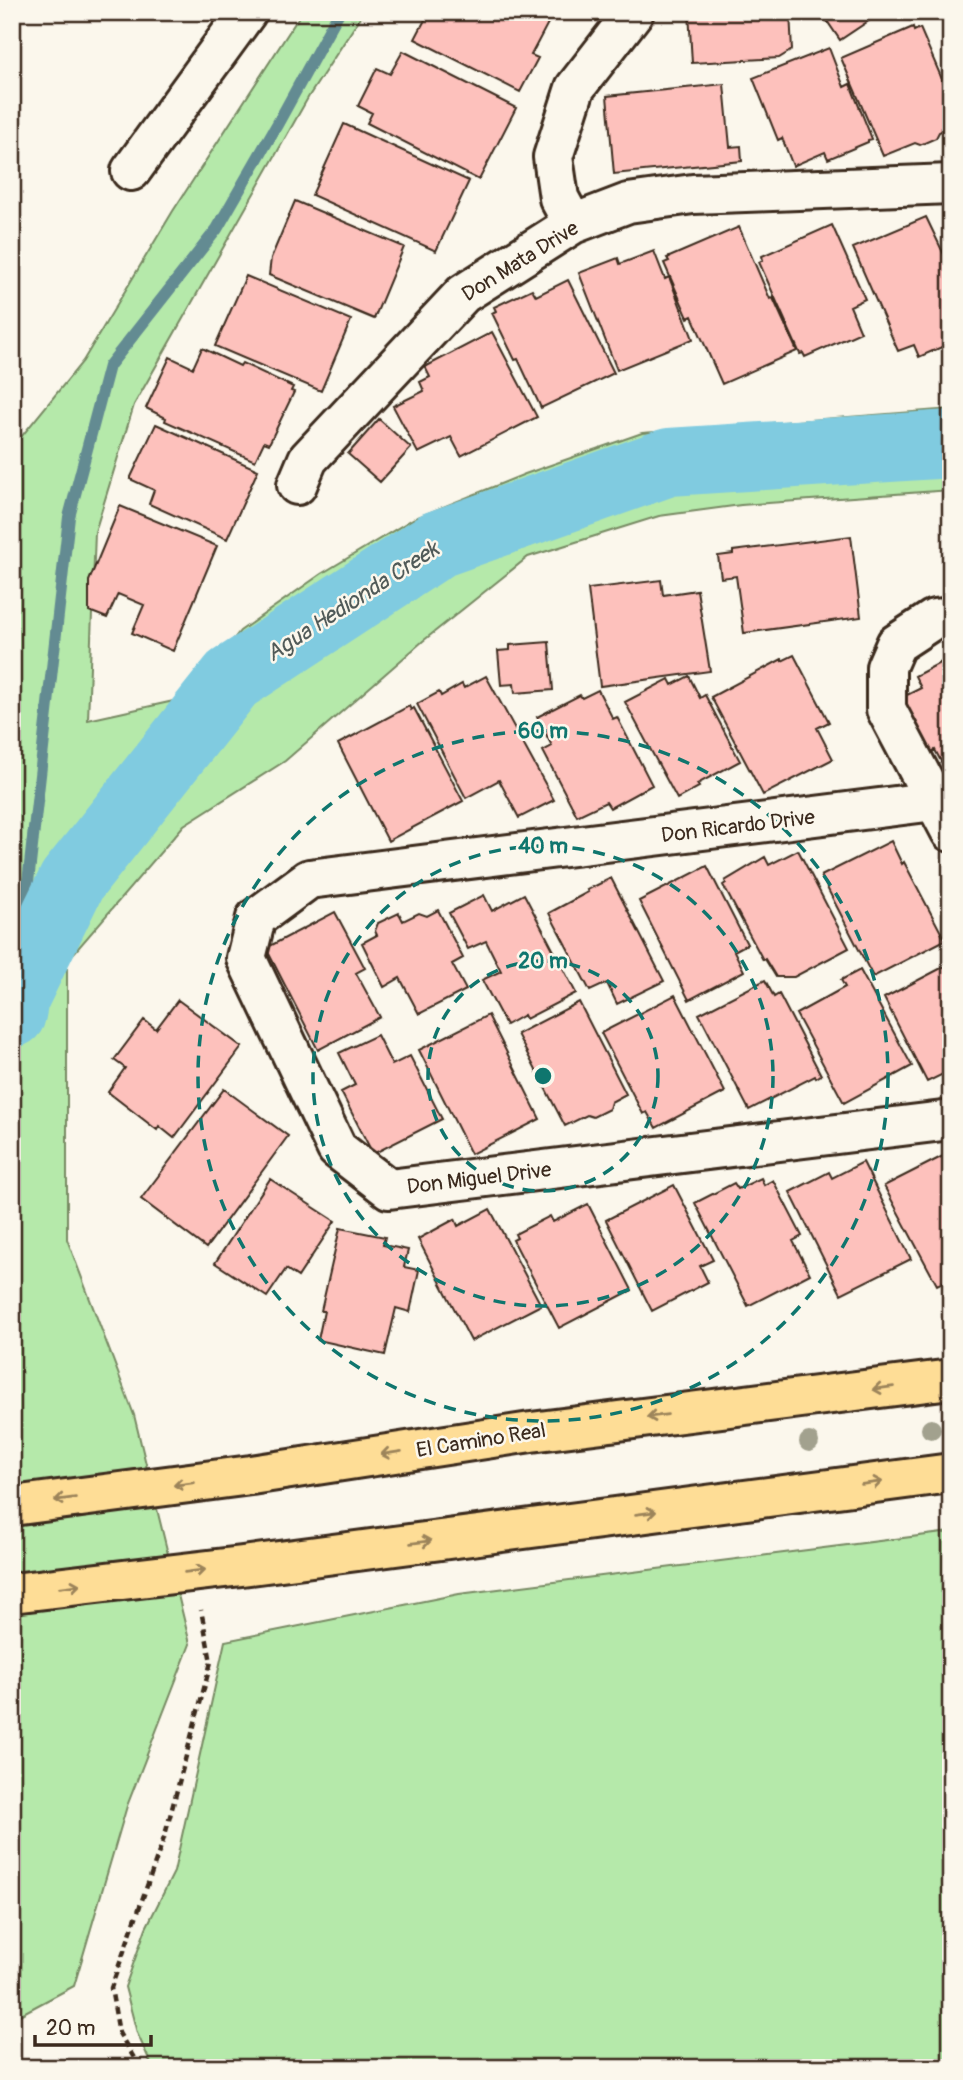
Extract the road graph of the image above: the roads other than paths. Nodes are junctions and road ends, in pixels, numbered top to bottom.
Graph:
1 (247, 12) edge
2 (634, 12) edge
3 (131, 171) dead end
4 (951, 184) edge
5 (573, 224) junction
6 (297, 485) dead end
7 (951, 617) edge
8 (943, 816) edge
9 (309, 879) joint
10 (951, 1120) edge
11 (951, 1379) edge
12 (951, 1473) edge
13 (12, 1506) edge
14 (12, 1593) edge

1 - 3 street
2 - 5 street
4 - 5 street, Don Mata Drive
5 - 6 street, Don Mata Drive
7 - 8 street, Don Ricardo Drive
8 - 9 street, Don Ricardo Drive
9 - 10 street, Don Miguel Drive
11 -> 13 main road, El Camino Real
14 -> 12 main road

